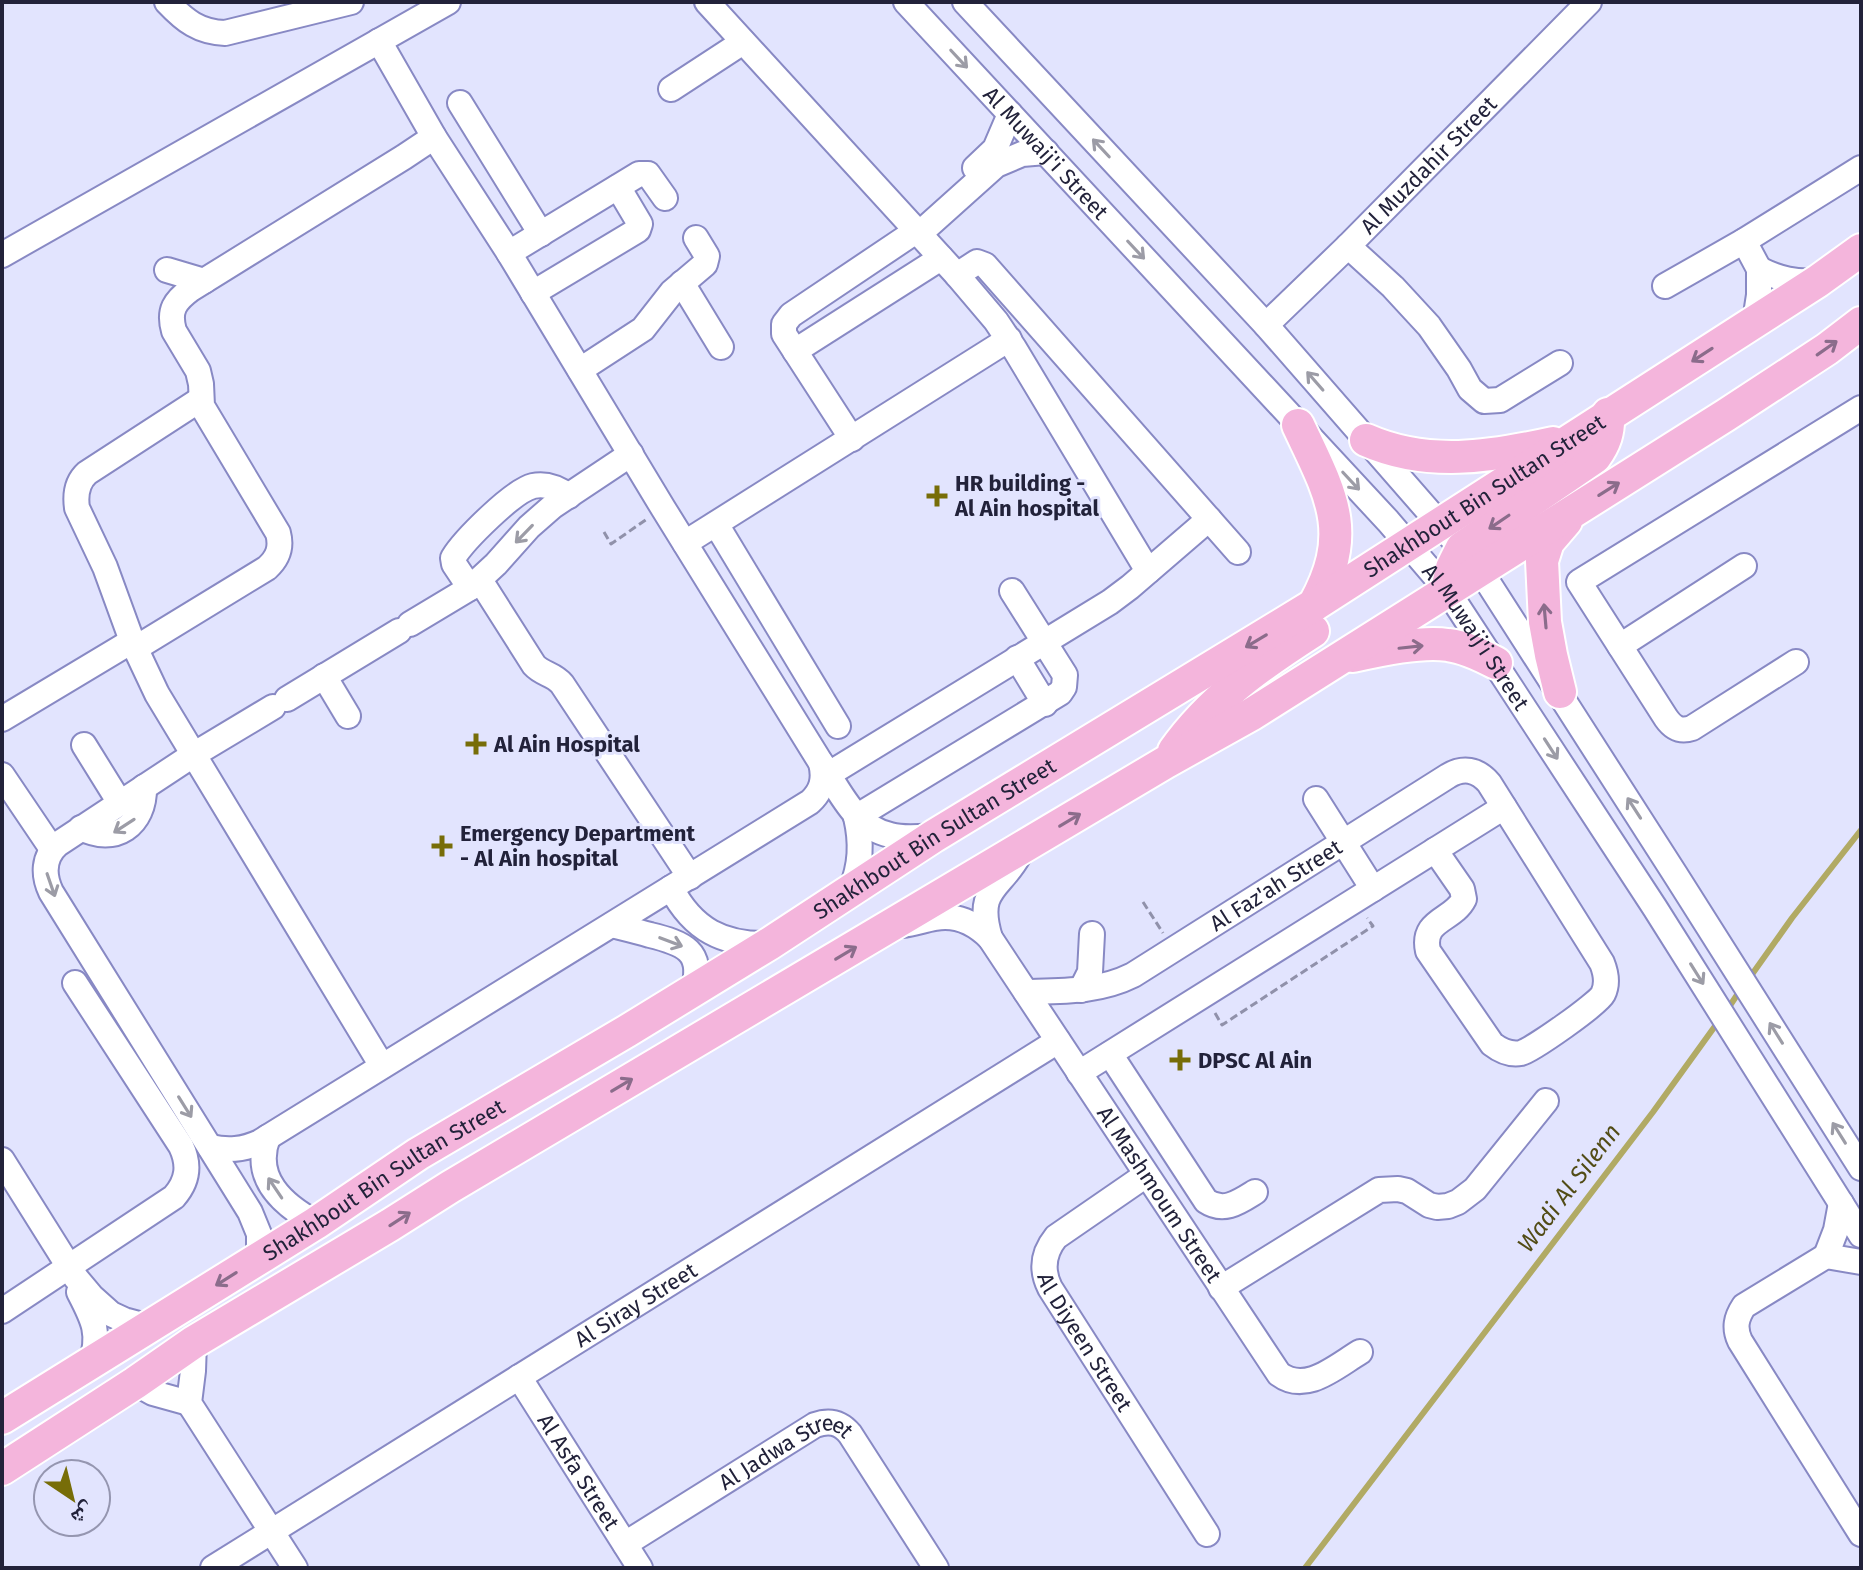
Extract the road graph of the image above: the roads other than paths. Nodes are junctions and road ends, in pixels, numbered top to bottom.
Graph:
1 (167, 2) edge
2 (351, 2) edge
3 (448, 2) edge
4 (707, 2) edge
5 (906, 2) edge
6 (965, 2) edge
7 (1589, 2) edge
8 (379, 41) junction
9 (743, 42) junction
10 (671, 89) dead end
11 (460, 103) dead end
12 (1010, 114) junction
13 (434, 137) junction
14 (1046, 152) junction
15 (1861, 168) edge
16 (618, 187) junction
17 (665, 198) dead end
18 (915, 230) junction
19 (541, 234) junction
20 (696, 238) dead end
21 (1744, 241) junction
22 (1348, 246) junction
23 (1861, 250) edge
24 (509, 253) junction
25 (2, 255) edge
26 (949, 267) junction
27 (1759, 269) junction
28 (167, 270) dead end
29 (204, 281) junction
30 (1818, 281) junction
31 (682, 283) junction
32 (1665, 286) dead end
33 (533, 293) junction
34 (1755, 321) junction
35 (1861, 323) edge
36 (1266, 325) junction
37 (1009, 339) junction
38 (721, 347) dead end
39 (795, 351) junction
40 (1560, 363) dead end
41 (580, 370) junction
42 (201, 399) junction
43 (1861, 408) edge
44 (1608, 414) junction
45 (1298, 425) junction
46 (1579, 434) junction
47 (852, 439) junction
48 (1366, 440) junction
49 (631, 454) junction
50 (569, 496) junction
51 (1578, 509) junction
52 (1209, 519) junction
53 (716, 524) junction
54 (1440, 524) junction
55 (685, 543) junction
56 (1238, 552) dead end
57 (1416, 552) junction
58 (1471, 559) junction
59 (1744, 566) dead end
60 (1148, 571) junction
61 (475, 584) junction
62 (1447, 590) junction
63 (1012, 591) dead end
64 (1314, 605) junction
65 (1044, 642) junction
66 (134, 644) junction
67 (1620, 646) junction
68 (1017, 658) junction
69 (1334, 661) junction
70 (1796, 662) dead end
71 (1496, 663) junction
72 (324, 676) junction
73 (1560, 692) junction
74 (1045, 704) junction
75 (348, 716) dead end
76 (2, 719) edge
77 (838, 726) dead end
78 (84, 745) dead end
79 (193, 755) junction
80 (1166, 762) junction
81 (825, 768) junction
82 (4, 783) edge
83 (144, 787) junction
84 (1316, 799) dead end
85 (120, 803) junction
86 (1504, 807) junction
87 (856, 817) junction
88 (81, 828) junction
89 (934, 836) junction
90 (1343, 842) junction
91 (1022, 848) junction
92 (52, 849) junction
93 (1435, 850) junction
94 (680, 882) junction
95 (1373, 889) junction
96 (851, 890) junction
97 (895, 924) junction
98 (612, 925) junction
99 (1092, 934) dead end
100 (990, 938) junction
101 (769, 944) junction
102 (1092, 965) junction
103 (1118, 982) junction
104 (75, 983) dead end
105 (693, 990) junction
106 (1081, 990) junction
107 (1026, 992) junction
108 (627, 1031) junction
109 (1058, 1041) junction
110 (1110, 1054) junction
111 (382, 1066) junction
112 (1079, 1073) junction
113 (1546, 1101) dead end
114 (268, 1137) junction
115 (210, 1147) junction
116 (2, 1160) edge
117 (1861, 1168) edge
118 (1146, 1175) junction
119 (450, 1187) junction
120 (1255, 1192) dead end
121 (1841, 1203) junction
122 (325, 1217) junction
123 (1861, 1235) edge
124 (1826, 1256) junction
125 (259, 1259) junction
126 (1861, 1262) edge
127 (72, 1272) junction
128 (1221, 1288) junction
129 (2, 1311) edge
130 (150, 1327) junction
131 (194, 1342) junction
132 (1360, 1352) dead end
133 (91, 1364) junction
134 (519, 1377) junction
135 (59, 1381) junction
136 (135, 1383) junction
137 (2, 1396) edge
138 (189, 1403) junction
139 (2, 1418) edge
140 (59, 1431) junction
141 (2, 1469) edge
142 (272, 1531) junction
143 (1207, 1534) dead end
144 (1861, 1534) edge
145 (625, 1544) junction
146 (213, 1568) edge
147 (295, 1568) edge
148 (640, 1568) edge
149 (936, 1568) edge

1 - 2 street
3 - 8 street
4 - 9 street
5 -> 12 street, Al Muwaij'i Street
36 -> 6 street, Al Muwaij'i Street
7 - 22 street, Al Muzdahir Street
8 - 13 street
8 - 25 street
9 - 10 street
9 - 18 street
11 - 19 street
12 - 14 street, Al Muwaij'i Street
12 - 18 street
13 - 24 street
13 - 29 street
14 - 18 street
14 -> 45 street, Al Muwaij'i Street
15 - 21 street
16 - 17 street
16 - 19 street
16 - 33 street
18 - 26 street
18 - 39 street
19 - 24 street
20 - 31 street
21 - 27 street
21 - 32 street
22 - 36 street, Al Muzdahir Street
22 - 40 street
23 - 30 main road, Shakhbout Bin Sultan Street
24 - 33 street
26 - 37 street
26 - 39 street
26 - 52 street
27 - 30 street
27 - 34 street
28 - 29 street
29 - 42 street
30 - 34 main road, Shakhbout Bin Sultan Street
31 - 38 street
31 - 41 street
33 - 41 street
34 -> 44 main road, Shakhbout Bin Sultan Street
51 -> 35 main road
48 -> 36 street, Al Muwaij'i Street
37 - 47 street
37 - 60 street
39 - 47 street
41 - 49 street
42 - 66 street
42 - 66 street
43 - 67 street
44 - 46 main road, Shakhbout Bin Sultan Street
44 -> 58 main road
45 -> 57 street, Al Muwaij'i Street
45 - 64 main road
46 - 48 main road
46 - 54 main road, Shakhbout Bin Sultan Street
47 - 53 street
48 - 54 street, Al Muwaij'i Street
49 - 50 street
49 - 55 street
50 -> 61 street
50 - 61 street
51 - 58 main road
73 -> 51 main road
52 - 56 street
52 - 60 street
53 - 55 street
53 - 77 street
54 - 57 main road, Shakhbout Bin Sultan Street
54 - 58 street, Al Muwaij'i Street
55 - 81 street
57 - 62 street, Al Muwaij'i Street
57 - 64 main road, Shakhbout Bin Sultan Street
57 - 80 main road
58 - 62 main road
58 - 73 street, Al Muwaij'i Street
59 - 67 street
60 - 65 street
61 - 72 street
61 - 94 street
62 - 69 main road, Shakhbout Bin Sultan Street
62 - 71 street, Al Muwaij'i Street
63 - 65 street
64 -> 89 main road, Shakhbout Bin Sultan Street
65 - 68 street
65 - 74 street
66 - 76 street
66 - 79 street
67 - 70 street
68 - 74 street
68 - 81 street
69 -> 71 main road
69 - 80 main road, Shakhbout Bin Sultan Street
71 -> 121 street, Al Muwaij'i Street
72 - 75 street
72 - 79 street
117 -> 73 street, Al Muwaij'i Street
74 - 87 street
78 - 85 street
79 - 83 street
79 - 111 street
91 -> 80 main road, Shakhbout Bin Sultan Street
81 - 87 street
81 - 94 street
82 - 92 street
83 - 85 street
83 -> 88 street
84 - 90 street
85 - 88 street
86 - 90 street, Al Faz'ah Street
86 - 93 street
86 - 93 street, Al Faz'ah Street
87 - 89 street
87 - 96 street
88 - 92 street
89 - 96 main road, Shakhbout Bin Sultan Street
90 - 95 street
90 - 103 street, Al Faz'ah Street
91 - 97 main road, Shakhbout Bin Sultan Street
91 - 100 street
92 -> 115 street
93 - 95 street
94 - 98 street
94 - 101 street
95 - 110 street
96 - 101 main road, Shakhbout Bin Sultan Street
97 - 100 street, Al Mashmoum Street
119 -> 97 main road, Shakhbout Bin Sultan Street
98 -> 105 street
98 - 111 street
99 - 102 street
100 - 107 street, Al Mashmoum Street
101 - 105 main road, Shakhbout Bin Sultan Street
102 - 103 street
102 - 106 street
103 - 106 street, Al Faz'ah Street
104 - 127 street
105 - 108 main road, Shakhbout Bin Sultan Street
106 - 107 street, Al Faz'ah Street
107 - 109 street, Al Mashmoum Street
108 - 119 main road
108 - 122 main road, Shakhbout Bin Sultan Street
109 - 112 street, Al Mashmoum Street
109 - 134 street, Al Siray Street
110 - 112 street
110 - 120 street
111 - 114 street
112 - 118 street, Al Mashmoum Street
113 - 128 street
114 - 115 street
122 -> 114 street
115 - 125 street
116 - 127 street
118 - 128 street, Al Mashmoum Street
118 - 143 street, Al Diyeen Street
131 -> 119 main road, Shakhbout Bin Sultan Street
121 - 123 street, Al Muwaij'i Street
121 - 124 street
122 - 125 main road, Shakhbout Bin Sultan Street
122 - 140 main road
124 - 126 street
124 - 144 street
125 -> 130 main road, Shakhbout Bin Sultan Street
127 - 129 street
127 - 130 street
127 - 133 street
128 - 132 street, Al Mashmoum Street
130 - 133 main road, Shakhbout Bin Sultan Street
131 - 136 main road, Shakhbout Bin Sultan Street
131 - 138 street
133 - 135 main road, Shakhbout Bin Sultan Street
134 - 142 street, Al Siray Street
134 - 145 street, Al Asfa Street
135 - 137 main road
135 - 139 main road, Shakhbout Bin Sultan Street
136 - 138 street
136 - 140 main road, Shakhbout Bin Sultan Street
138 - 142 street
140 - 141 main road, Shakhbout Bin Sultan Street
142 - 146 street, Al Siray Street
142 - 147 street
145 - 148 street, Al Asfa Street
145 - 149 street, Al Jadwa Street

